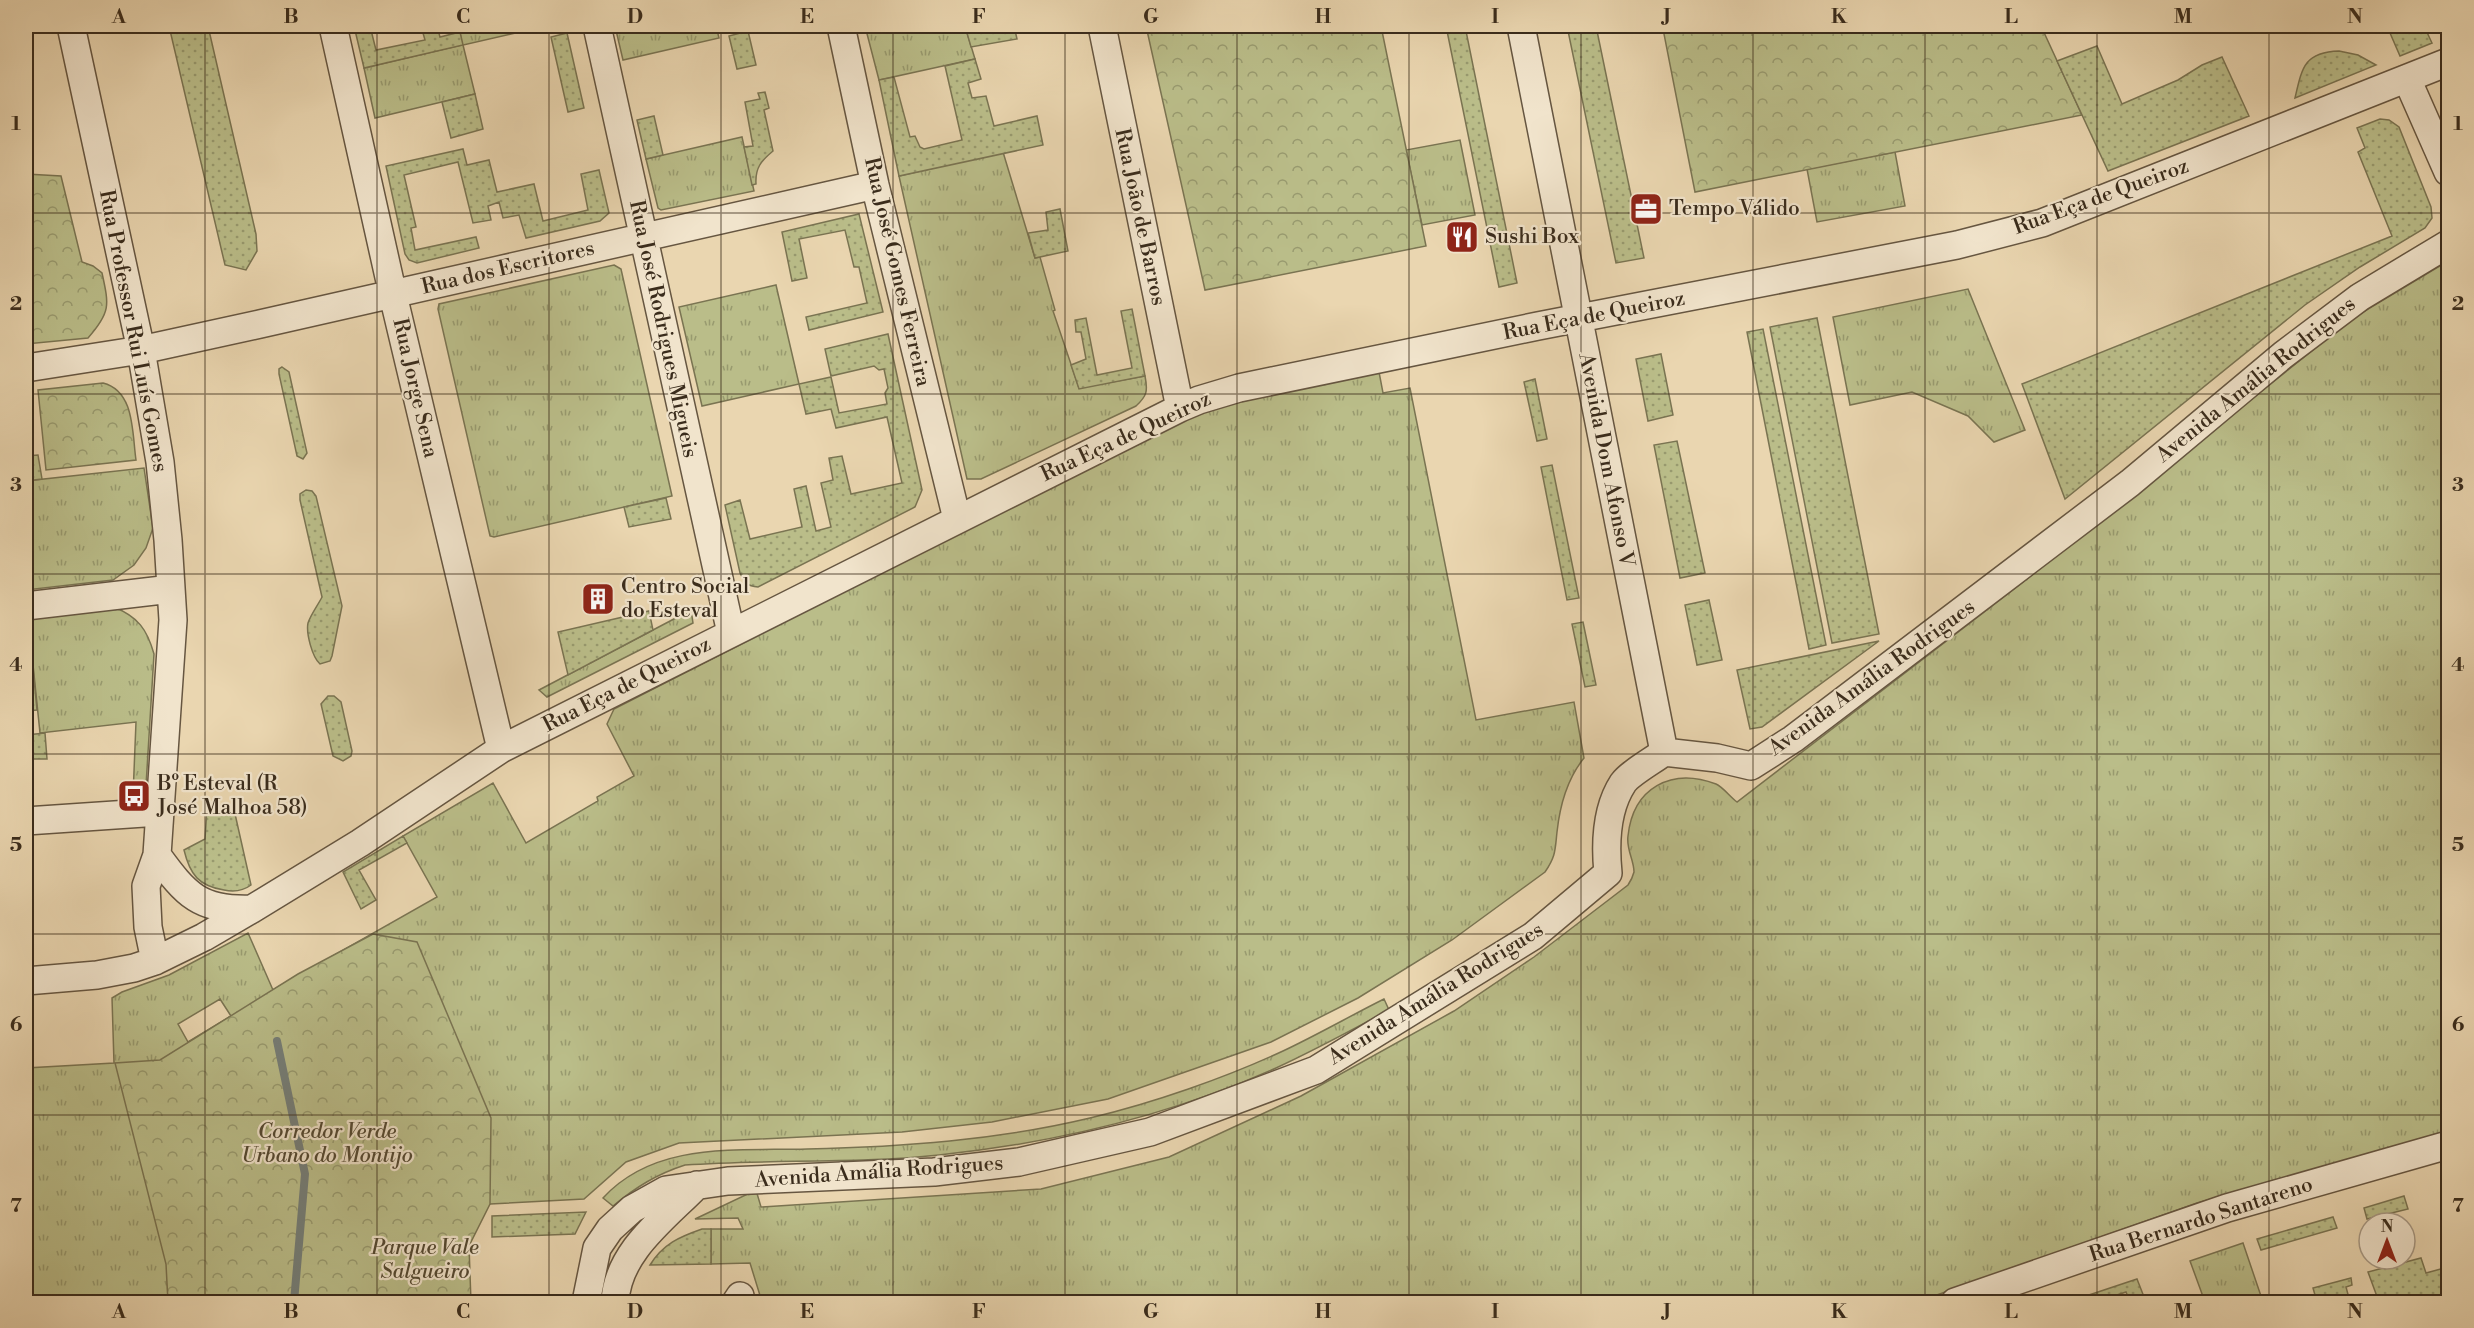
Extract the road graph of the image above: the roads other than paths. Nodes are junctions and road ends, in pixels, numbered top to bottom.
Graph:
1 (71, 26) edge
2 (333, 26) edge
3 (597, 26) edge
4 (841, 26) edge
5 (1102, 26) edge
6 (1521, 26) edge
7 (2448, 62) edge
8 (2407, 79) junction
9 (2448, 172) edge
10 (875, 185) junction
11 (643, 237) junction
12 (2448, 244) edge
13 (393, 295) junction
14 (1578, 319) junction
15 (141, 350) junction
16 (26, 368) edge
17 (1180, 408) junction
18 (957, 519) junction
19 (171, 589) junction
20 (26, 606) edge
21 (730, 633) junction
22 (501, 749) junction
23 (1664, 752) junction
24 (159, 813) junction
25 (26, 821) edge
26 (157, 855) junction
27 (252, 909) junction
28 (155, 961) junction
29 (26, 981) edge
30 (2448, 1145) edge
31 (698, 1185) junction
32 (586, 1302) edge
33 (615, 1302) edge
34 (1955, 1302) edge

1 - 15 street, Rua Professor Rui Luís Gomes
2 - 13 street, Rua Jorge Sena
3 - 11 street, Rua José Rodrigues Migueis
4 - 10 street, Rua José Gomes Ferreira
5 - 17 street, Rua João de Barros
6 - 14 street, Avenida Dom Afonso V
7 - 8 street, Rua Eça de Queiroz
8 - 9 street
8 - 14 street, Rua Eça de Queiroz
10 - 11 street, Rua dos Escritores
10 - 18 street, Rua José Gomes Ferreira
11 - 13 street, Rua dos Escritores
11 - 21 street, Rua José Rodrigues Migueis
12 - 23 street, Avenida Amália Rodrigues
13 - 15 street, Rua dos Escritores
13 - 22 street, Rua Jorge Sena
14 - 17 street, Rua Eça de Queiroz
14 - 23 street, Avenida Dom Afonso V
15 - 16 street, Rua dos Escritores
15 - 19 street, Rua Professor Rui Luís Gomes
17 - 18 street, Rua Eça de Queiroz
18 - 21 street, Rua Eça de Queiroz
19 - 20 street
19 - 24 street, Rua Professor Rui Luís Gomes
21 - 22 street, Rua Eça de Queiroz
22 - 27 street, Rua Eça de Queiroz
23 - 31 street, Avenida Amália Rodrigues
24 - 25 street
24 - 26 street, Rua Professor Rui Luís Gomes
26 - 27 street
26 - 28 street, Rua Professor Rui Luís Gomes
27 - 28 street, Rua Eça de Queiroz
28 - 29 street, Rua Eça de Queiroz
30 - 34 street, Rua Bernardo Santareno
31 - 32 street, Avenida Amália Rodrigues
31 - 33 street

